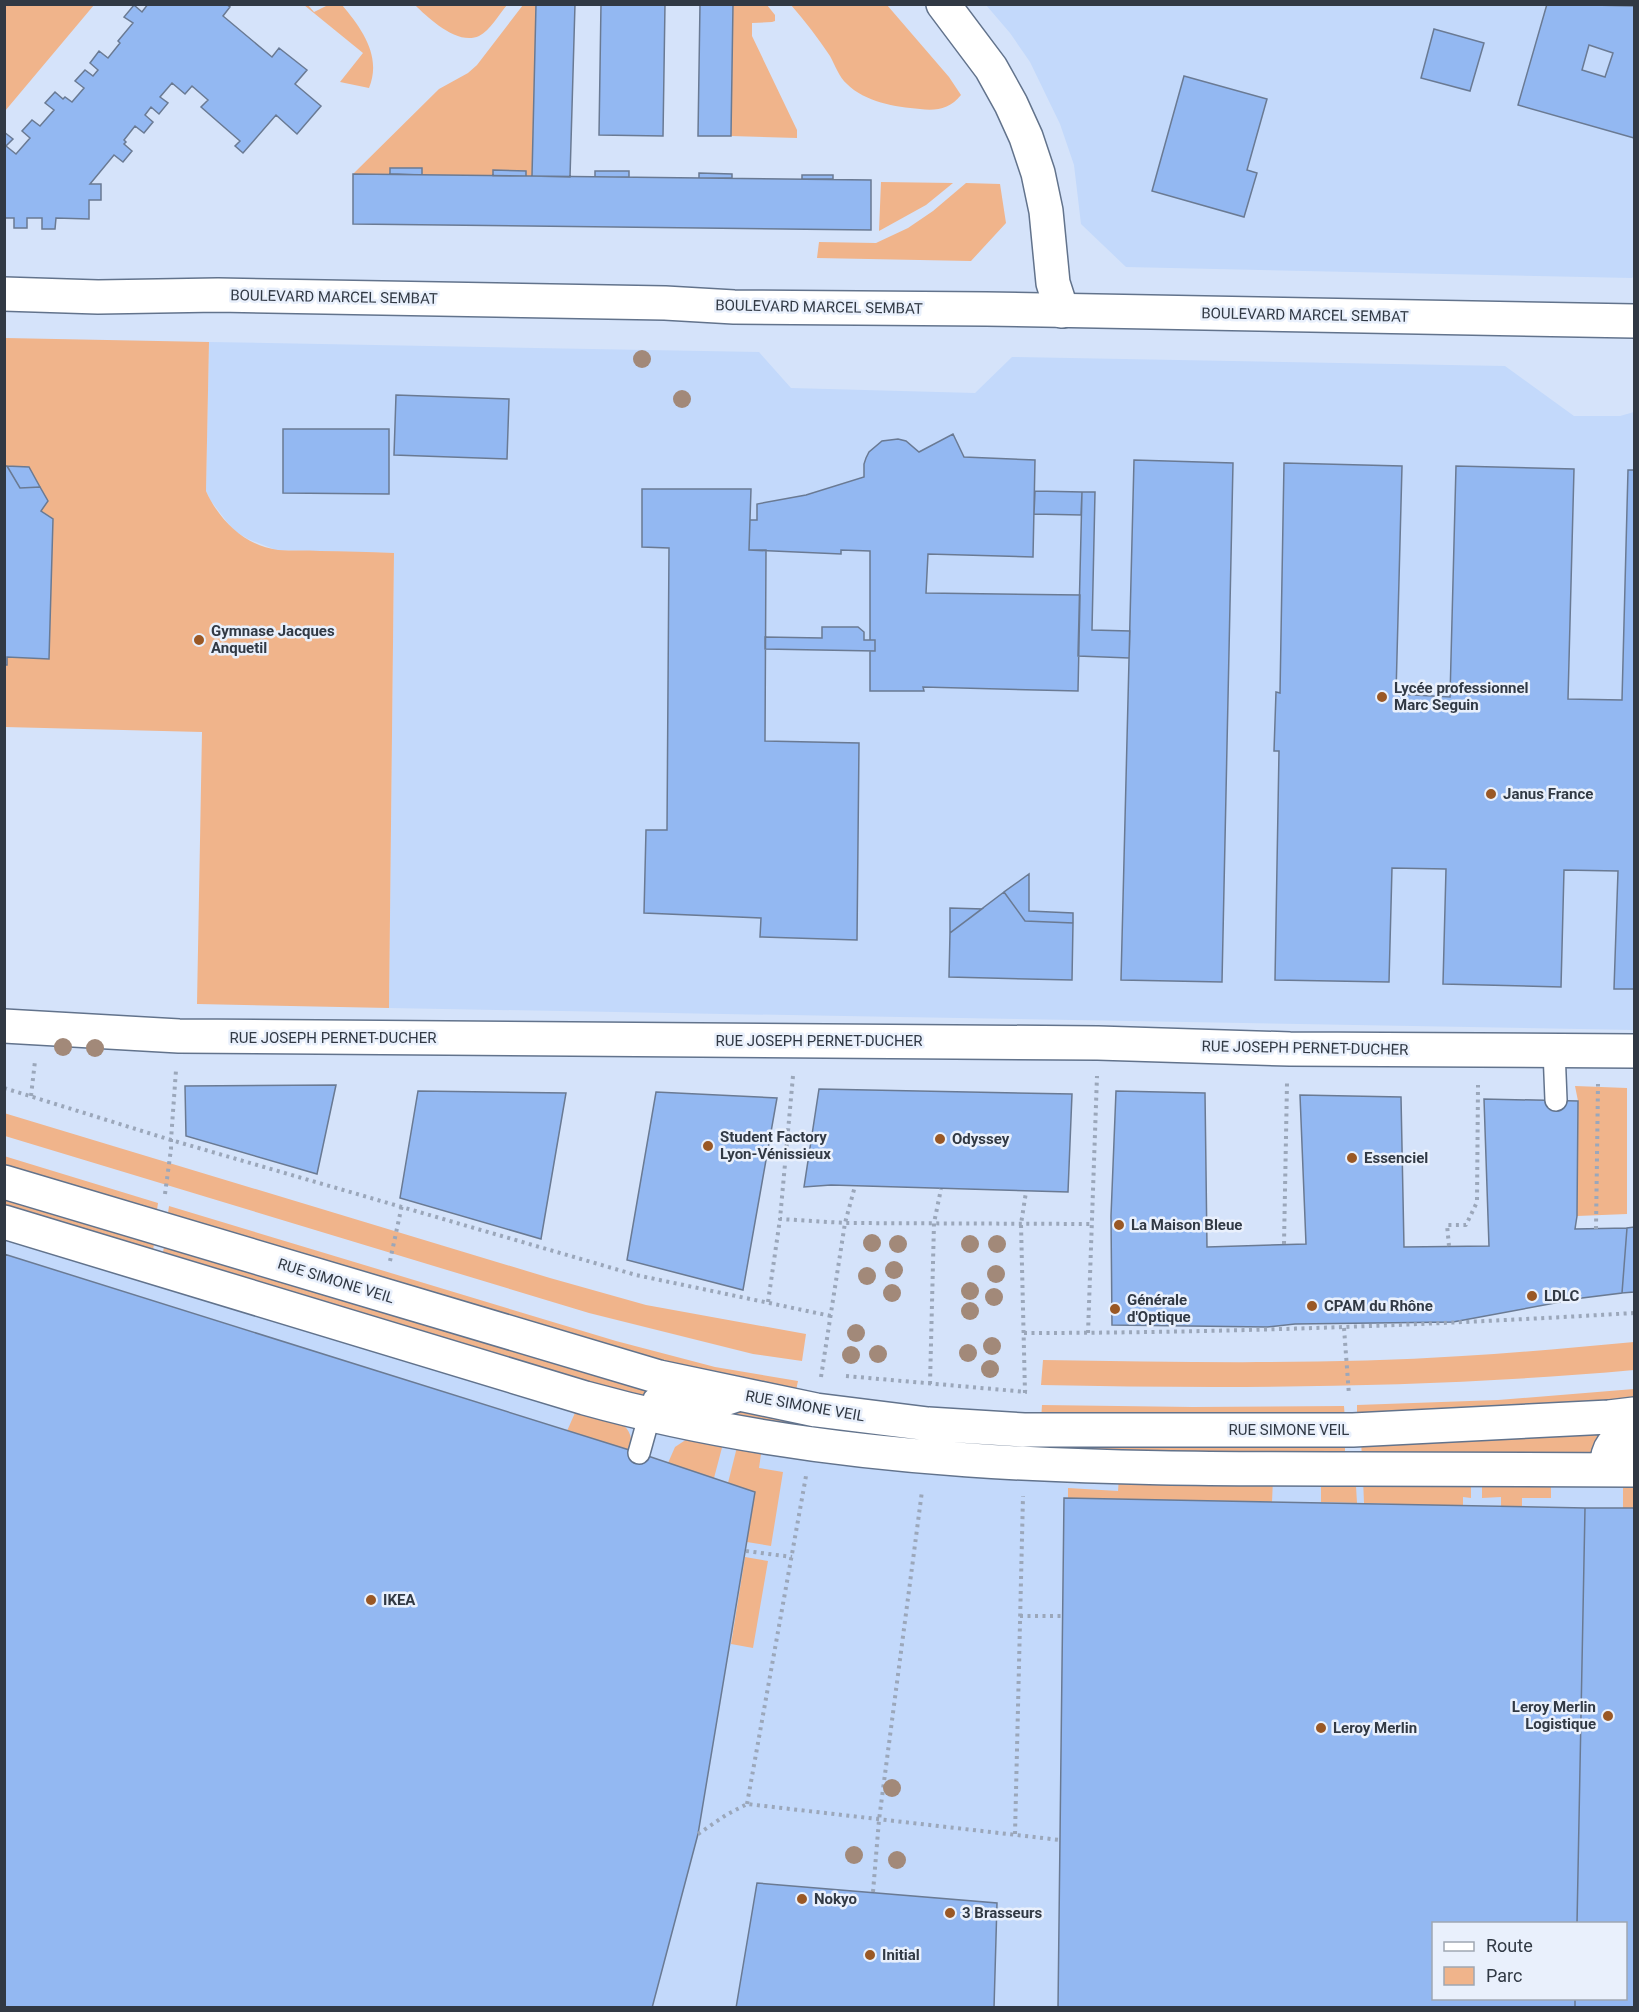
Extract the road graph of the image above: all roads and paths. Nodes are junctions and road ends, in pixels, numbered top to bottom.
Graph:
1 (943, 4) edge
2 (4, 294) edge
3 (1062, 311) junction
4 (1635, 321) edge
5 (4, 1026) edge
6 (179, 1036) junction
7 (796, 1041) junction
8 (1098, 1043) junction
9 (1290, 1049) junction
10 (1554, 1050) junction
11 (1479, 1051) junction
12 (1599, 1051) junction
13 (1635, 1051) edge
14 (4, 1088) edge
15 (1556, 1100) dead end
16 (171, 1140) junction
17 (4, 1182) edge
18 (855, 1186) dead end
19 (941, 1189) dead end
20 (1026, 1192) dead end
21 (176, 1198) dead end
22 (402, 1205) junction
23 (780, 1219) junction
24 (4, 1222) edge
25 (845, 1223) junction
26 (934, 1223) junction
27 (1021, 1224) junction
28 (1091, 1224) junction
29 (1596, 1229) dead end
30 (1284, 1244) dead end
31 (1449, 1246) dead end
32 (379, 1258) dead end
33 (768, 1302) junction
34 (1635, 1313) edge
35 (831, 1316) junction
36 (1344, 1328) junction
37 (1024, 1333) junction
38 (1088, 1333) junction
39 (811, 1373) dead end
40 (822, 1374) junction
41 (833, 1375) dead end
42 (843, 1376) dead end
43 (930, 1384) junction
44 (1025, 1392) junction
45 (1033, 1393) dead end
46 (1338, 1395) dead end
47 (749, 1397) junction
48 (1635, 1414) edge
49 (649, 1416) junction
50 (928, 1424) junction
51 (1024, 1430) junction
52 (1635, 1437) edge
53 (639, 1453) dead end
54 (925, 1458) junction
55 (1024, 1462) junction
56 (1620, 1470) edge
57 (746, 1551) dead end
58 (1020, 1616) junction
59 (1062, 1616) dead end
60 (747, 1804) junction
61 (879, 1820) junction
62 (698, 1834) dead end
63 (1015, 1834) junction
64 (1060, 1840) dead end
65 (873, 1892) dead end

1 - 3 street
2 - 3 street, BOULEVARD MARCEL SEMBAT
3 - 4 street, BOULEVARD MARCEL SEMBAT
5 - 6 street, RUE JOSEPH PERNET-DUCHER
6 - 7 street, RUE JOSEPH PERNET-DUCHER
6 - 16 path
7 - 8 street, RUE JOSEPH PERNET-DUCHER
7 - 23 path
8 - 9 street, RUE JOSEPH PERNET-DUCHER
8 - 28 path
9 - 11 street, RUE JOSEPH PERNET-DUCHER
9 - 30 path
10 - 11 street, RUE JOSEPH PERNET-DUCHER
10 - 12 street, RUE JOSEPH PERNET-DUCHER
10 - 15 lane
11 - 31 path
12 - 13 street, RUE JOSEPH PERNET-DUCHER
12 - 29 path
14 - 16 path
16 - 21 path
16 - 22 path
17 - 47 street, RUE SIMONE VEIL
18 - 25 path
19 - 26 path
20 - 27 path
22 - 32 path
22 - 33 path
23 - 25 path
23 - 33 path
24 - 49 street
25 - 26 path
25 - 35 path
26 - 27 path
26 - 43 path
27 - 28 path
27 - 37 path
28 - 38 path
33 - 35 path
34 - 36 path
35 - 40 path
36 - 38 path
36 - 46 path
37 - 38 path
37 - 44 path
39 - 40 path
40 - 41 path
42 - 43 path
43 - 44 path
43 - 50 path
44 - 45 path
44 - 51 path
47 - 49 lane
47 - 50 street, RUE SIMONE VEIL
48 - 51 street, RUE SIMONE VEIL
49 - 53 lane
49 - 54 street
50 - 51 street, RUE SIMONE VEIL
52 - 56 street
54 - 55 street
54 - 61 path
55 - 56 street
55 - 58 path
57 - 60 path
58 - 59 path
58 - 63 path
60 - 61 path
60 - 62 path
61 - 63 path
61 - 65 path
63 - 64 path

